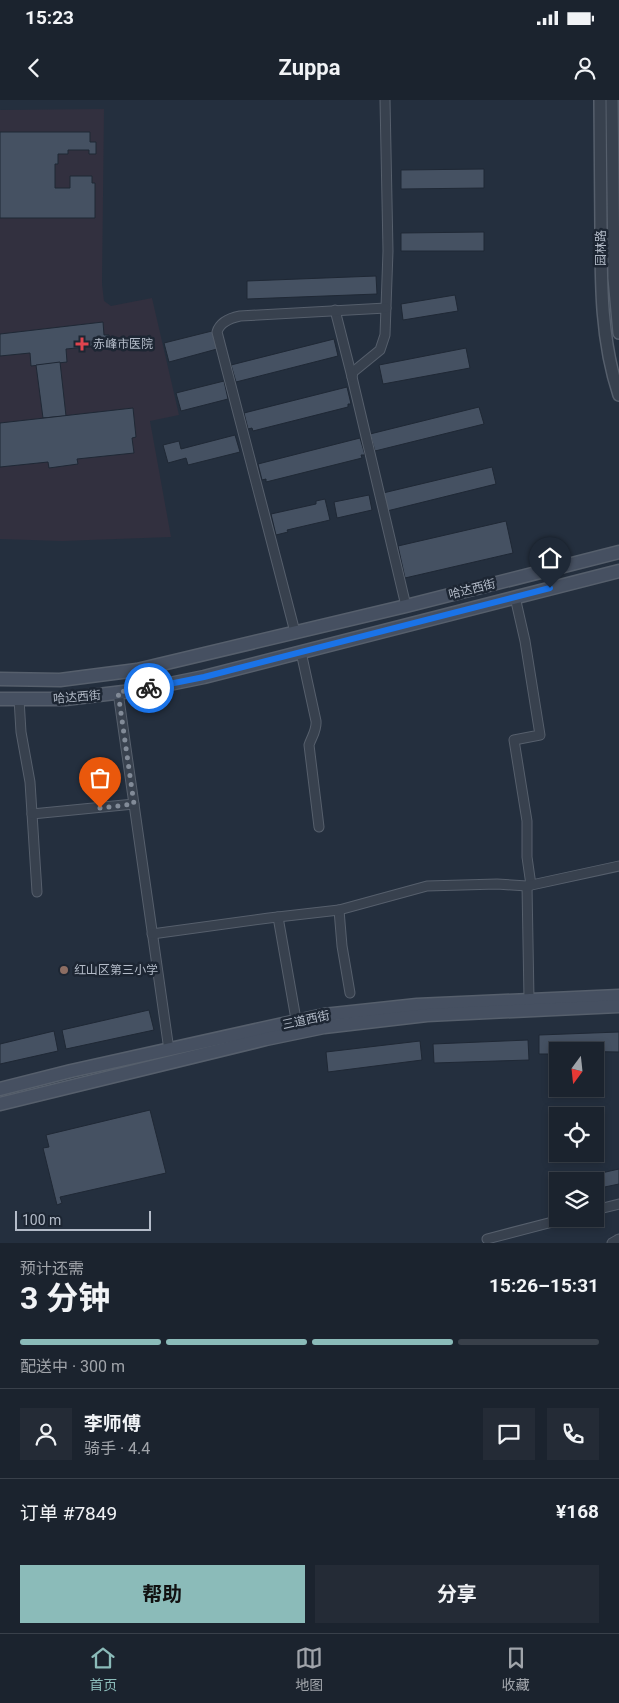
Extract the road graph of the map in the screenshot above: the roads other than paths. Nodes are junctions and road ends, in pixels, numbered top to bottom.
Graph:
1 (385, 100) edge
2 (600, 100) edge
3 (612, 100) edge
4 (386, 308) junction
5 (335, 310) junction
6 (619, 334) edge
7 (352, 377) junction
8 (619, 395) edge
9 (619, 552) edge
10 (619, 571) edge
11 (516, 597) junction
12 (406, 606) junction
13 (295, 632) junction
14 (301, 652) junction
15 (0, 679) edge
16 (118, 692) junction
17 (0, 699) edge
18 (18, 699) junction
19 (134, 804) junction
20 (32, 814) junction
21 (319, 827) dead end
22 (619, 866) edge
23 (529, 885) junction
24 (37, 892) dead end
25 (340, 910) junction
26 (278, 917) junction
27 (152, 934) junction
28 (350, 993) dead end
29 (619, 996) edge
30 (529, 999) junction
31 (619, 1006) edge
32 (297, 1027) junction
33 (168, 1050) junction
34 (0, 1089) edge
35 (0, 1104) edge
36 (619, 1204) edge
37 (604, 1208) edge
38 (549, 1223) edge
39 (487, 1239) dead end
40 (619, 1239) edge
41 (612, 1243) edge

1 - 4 street
2 - 8 street, 园林路
3 - 6 street, 园林路
4 - 5 street
4 - 7 street
5 - 7 street
5 - 13 street
7 - 12 street
9 - 12 main road, 哈达西街
10 - 11 main road, 哈达西街
11 - 14 main road, 哈达西街
11 - 23 street
12 - 13 main road, 哈达西街
13 - 15 main road, 哈达西街
14 - 16 main road, 哈达西街
14 - 21 street
16 - 18 main road, 哈达西街
16 - 19 street
17 - 18 main road, 哈达西街
18 - 20 street
19 - 20 street
19 - 27 street
20 - 24 street
22 - 23 street
23 - 25 street
23 - 30 street
25 - 26 street
25 - 28 street
26 - 27 street
26 - 32 street
27 - 33 street
29 - 30 main road, 三道西街
30 - 32 main road, 三道西街
31 - 32 main road
32 - 33 main road, 三道西街
32 - 35 main road
33 - 34 main road, 三道西街
36 - 37 street
38 - 39 street
40 - 41 street

